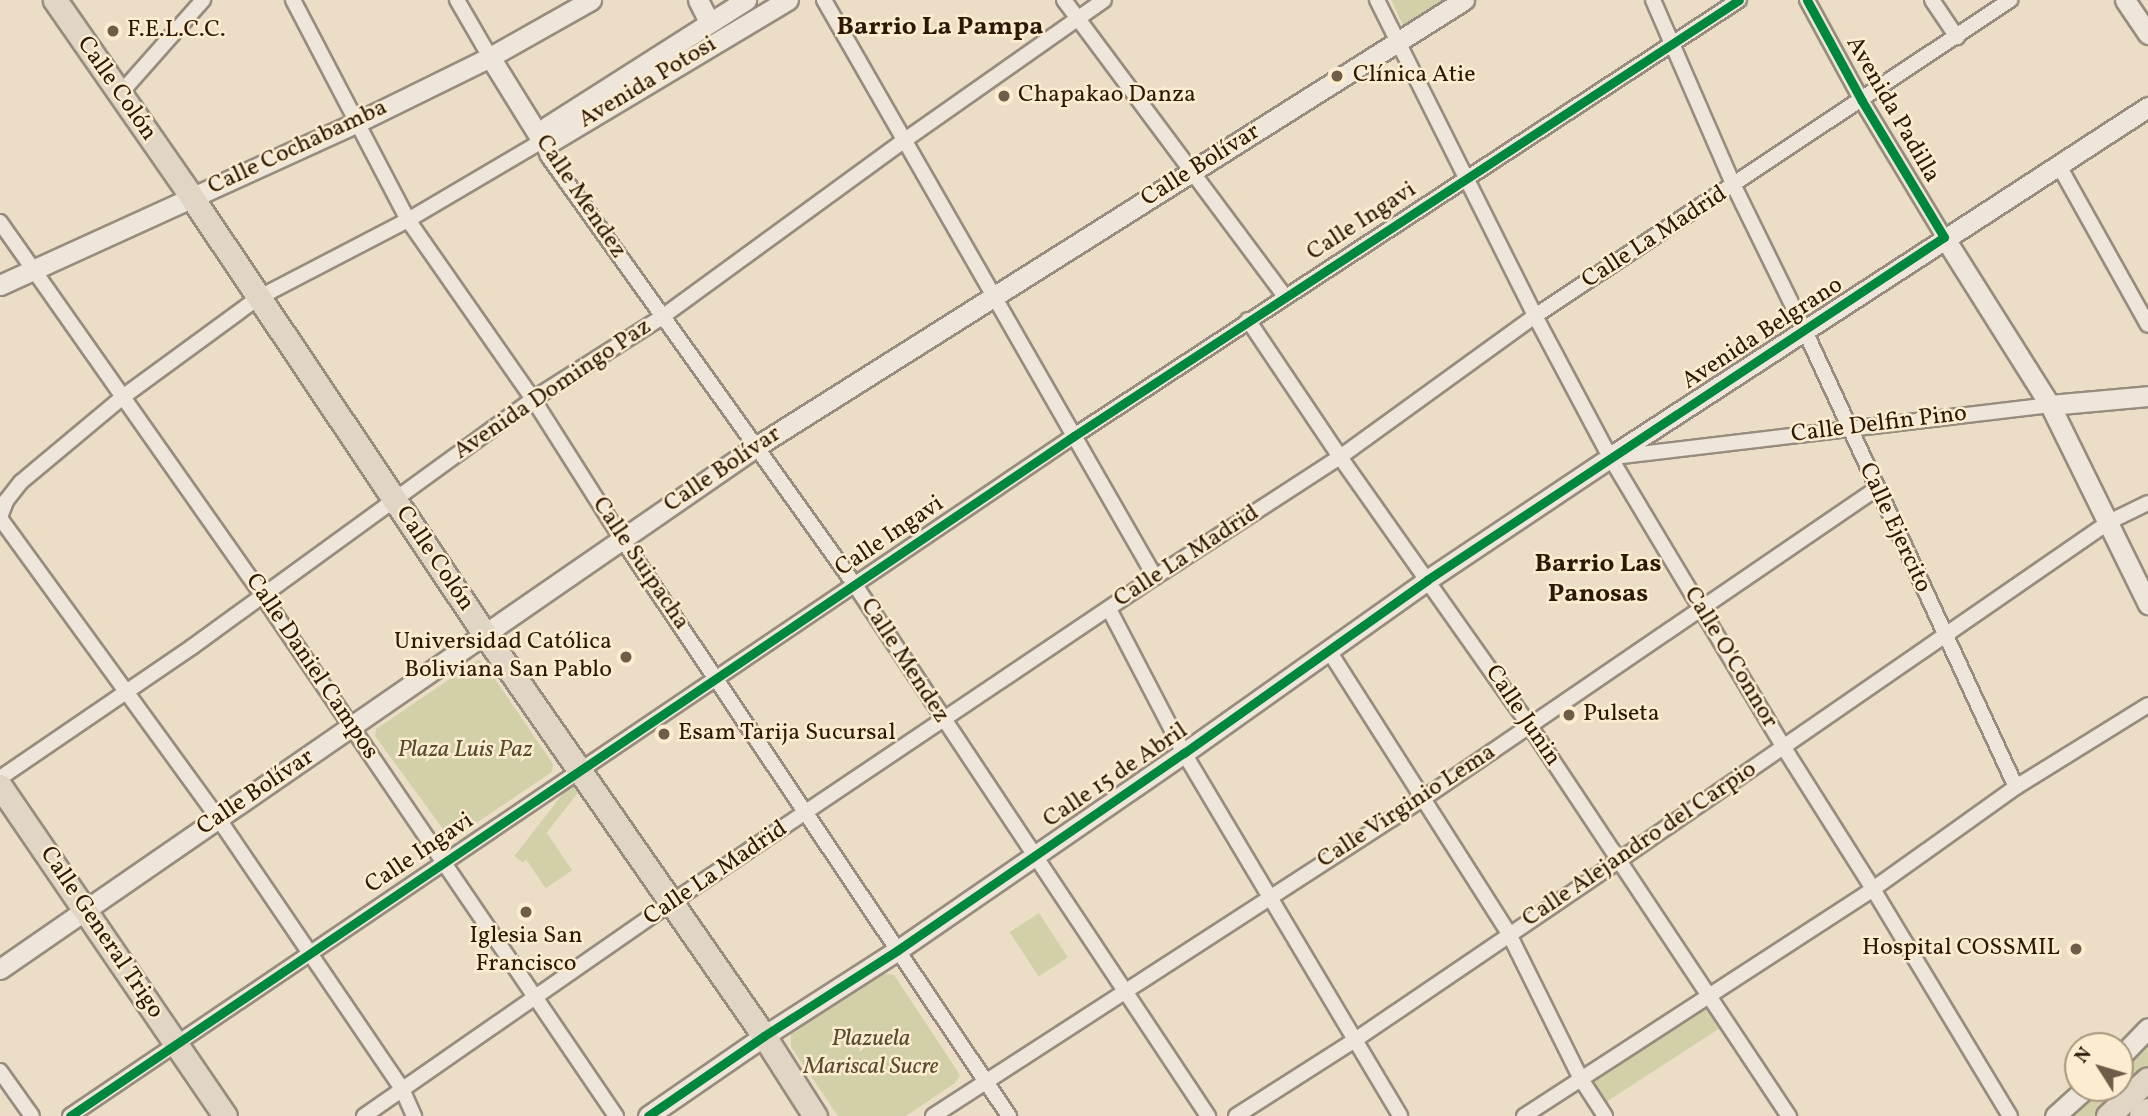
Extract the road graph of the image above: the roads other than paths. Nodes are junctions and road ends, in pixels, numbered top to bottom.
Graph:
1 (55, 0) edge
2 (204, 0) edge
3 (293, 0) edge
4 (457, 0) edge
5 (591, 0) edge
6 (698, 0) edge
7 (746, 0) edge
8 (788, 0) edge
9 (824, 0) edge
10 (1064, 0) edge
11 (1104, 0) edge
12 (1377, 0) edge
13 (1464, 0) edge
14 (1653, 0) edge
15 (1739, 0) edge
16 (1807, 0) edge
17 (1932, 0) edge
18 (2010, 0) edge
19 (2125, 0) edge
20 (1077, 20) junction
21 (709, 22) junction
22 (2148, 34) edge
23 (1956, 37) junction
24 (719, 39) junction
25 (1397, 42) junction
26 (1672, 46) junction
27 (490, 57) junction
28 (120, 95) junction
29 (1862, 101) junction
30 (2148, 107) edge
31 (356, 122) junction
32 (905, 140) junction
33 (542, 141) junction
34 (2058, 164) junction
35 (1195, 171) junction
36 (1466, 177) junction
37 (1734, 186) junction
38 (191, 196) junction
39 (408, 220) junction
40 (0, 222) edge
41 (1944, 237) junction
42 (34, 270) junction
43 (0, 285) edge
44 (1285, 296) junction
45 (258, 298) junction
46 (994, 298) junction
47 (1535, 316) junction
48 (662, 317) junction
49 (1248, 320) junction
50 (2148, 325) edge
51 (1805, 331) junction
52 (124, 396) junction
53 (2148, 396) edge
54 (533, 399) junction
55 (2050, 405) junction
56 (1849, 429) junction
57 (1074, 436) junction
58 (757, 446) junction
59 (1340, 457) junction
60 (1606, 460) junction
61 (1876, 489) junction
62 (395, 500) junction
63 (2148, 503) edge
64 (0, 518) edge
65 (2109, 522) junction
66 (622, 539) junction
67 (1155, 577) junction
68 (1427, 580) junction
69 (855, 585) junction
70 (262, 595) junction
71 (2148, 604) edge
72 (1701, 608) junction
73 (1109, 609) junction
74 (484, 633) junction
75 (1945, 636) junction
76 (1329, 651) junction
77 (715, 677) junction
78 (127, 692) junction
79 (2148, 705) edge
80 (943, 720) junction
81 (1529, 725) junction
82 (352, 728) junction
83 (1784, 748) junction
84 (1184, 753) junction
85 (578, 770) junction
86 (0, 778) edge
87 (0, 786) edge
88 (2016, 787) junction
89 (1424, 798) junction
90 (806, 814) junction
91 (218, 818) junction
92 (1034, 856) junction
93 (444, 861) junction
94 (1618, 861) junction
95 (1873, 889) junction
96 (1268, 898) junction
97 (672, 902) junction
98 (86, 908) junction
99 (1509, 933) junction
100 (898, 950) junction
101 (309, 953) junction
102 (0, 969) edge
103 (1125, 992) junction
104 (1708, 994) junction
105 (536, 995) junction
106 (2148, 1028) edge
107 (764, 1036) junction
108 (1355, 1040) junction
109 (2134, 1042) edge
110 (177, 1044) junction
111 (0, 1071) edge
112 (1581, 1079) junction
113 (2148, 1079) edge
114 (986, 1083) junction
115 (402, 1089) junction
116 (2070, 1102) edge
117 (2148, 1110) edge
118 (32, 1116) edge
119 (69, 1116) edge
120 (225, 1116) edge
121 (364, 1116) edge
122 (414, 1116) edge
123 (616, 1116) edge
124 (648, 1116) edge
125 (815, 1116) edge
126 (933, 1116) edge
127 (1009, 1116) edge
128 (1208, 1116) edge
129 (1236, 1116) edge
130 (1400, 1116) edge
131 (1524, 1116) edge
132 (1605, 1116) edge
133 (1789, 1116) edge
134 (2010, 1116) edge
135 (2055, 1116) edge
136 (2108, 1116) edge
137 (2141, 1116) edge

1 - 28 main road, Calle Colón
2 - 28 street
3 - 31 street, Calle Suipacha
4 - 27 street, Calle Mendez
5 - 27 street, Calle Cochabamba
6 - 21 street
7 - 21 street, Avenida Potosi
8 - 24 street, Avenida Potosi
9 - 32 street
10 - 20 street
11 - 20 street, Avenida Domingo Paz
12 - 25 street, Calle O'Connor
13 - 25 street, Calle Bolívar
14 - 26 street, Calle Ejercito
15 - 26 street, Calle Ingavi
16 - 29 street, Avenida Padilla
17 - 23 street
18 - 23 street, Calle La Madrid
19 - 22 street
20 - 32 street, Avenida Domingo Paz
20 - 35 street
21 - 24 street
21 - 33 street, Avenida Potosi
23 - 29 street, Calle La Madrid
24 - 33 street, Avenida Potosi
25 - 35 street, Calle Bolívar
25 - 36 street, Calle O'Connor
26 - 36 street, Calle Ingavi
26 - 37 street, Calle Ejercito
27 - 31 street, Calle Cochabamba
27 - 33 street, Calle Mendez
28 - 38 main road, Calle Colón
29 - 37 street, Calle La Madrid
29 - 41 street, Avenida Padilla
30 - 34 street, Avenida Belgrano
31 - 38 street, Calle Cochabamba
31 - 39 street, Calle Suipacha
32 - 46 street
32 - 48 street, Avenida Domingo Paz
33 - 39 street
33 - 48 street, Calle Mendez
34 - 41 street, Avenida Belgrano
34 - 50 street
35 - 44 street
35 - 46 street, Calle Bolívar
36 - 44 street, Calle Ingavi
36 - 47 street, Calle O'Connor
37 - 47 street, Calle La Madrid
37 - 51 street, Calle Ejercito
38 - 42 street, Calle Cochabamba
38 - 45 main road, Calle Colón
39 - 45 street
39 - 54 street, Calle Suipacha
40 - 42 street, Calle Daniel Campos
41 - 51 street, Avenida Belgrano
41 - 55 street, Avenida Padilla
42 - 43 street, Calle Cochabamba
42 - 52 street, Calle Daniel Campos
44 - 49 street, Calle Ingavi
45 - 52 street
45 - 62 main road, Calle Colón
46 - 57 street
46 - 58 street, Calle Bolívar
47 - 59 street, Calle La Madrid
47 - 60 street, Calle O'Connor
48 - 54 street, Avenida Domingo Paz
48 - 58 street, Calle Mendez
49 - 57 street, Calle Ingavi
49 - 59 street, Calle Junin
51 - 56 street, Calle Ejercito
51 - 60 street, Avenida Belgrano
52 - 64 street
52 - 70 street, Calle Daniel Campos
53 - 55 street, Calle Delfin Pino
54 - 62 street, Avenida Domingo Paz
54 - 66 street, Calle Suipacha
55 - 56 street, Calle Delfin Pino
55 - 65 street, Avenida Padilla
56 - 60 street, Calle Delfin Pino
56 - 61 street, Calle Ejercito
57 - 67 street
57 - 69 street, Calle Ingavi
58 - 66 street, Calle Bolívar
58 - 69 street, Calle Mendez
59 - 67 street, Calle La Madrid
59 - 68 street, Calle Junin
60 - 68 street, Calle 15 de Abril
60 - 72 street, Calle O'Connor
61 - 72 street, Calle Virginio Lema
61 - 75 street, Calle Ejercito
62 - 70 street, Avenida Domingo Paz
62 - 74 main road, Calle Colón
63 - 65 street, Calle Alejandro del Carpio
64 - 78 street
65 - 71 street, Avenida Padilla
65 - 75 street, Calle Alejandro del Carpio
66 - 74 street, Calle Bolívar
66 - 77 street, Calle Suipacha
67 - 73 street, Calle La Madrid
68 - 76 street, Calle 15 de Abril
68 - 81 street, Calle Junin
69 - 77 street, Calle Ingavi
69 - 80 street, Calle Mendez
70 - 78 street, Avenida Domingo Paz
70 - 82 street, Calle Daniel Campos
72 - 81 street, Calle Virginio Lema
72 - 83 street, Calle O'Connor
73 - 80 street, Calle La Madrid
73 - 84 street
74 - 82 street, Calle Bolívar
74 - 85 main road, Calle Colón
75 - 83 street, Calle Alejandro del Carpio
75 - 88 street, Calle Ejercito
76 - 84 street, Calle 15 de Abril
76 - 89 street
77 - 85 street, Calle Ingavi
77 - 90 street, Calle Suipacha
78 - 86 street, Avenida Domingo Paz
78 - 91 street
79 - 88 street
80 - 90 street, Calle La Madrid
80 - 92 street, Calle Mendez
81 - 89 street, Calle Virginio Lema
81 - 94 street, Calle Junin
82 - 91 street, Calle Bolívar
82 - 93 street, Calle Daniel Campos
83 - 94 street, Calle Alejandro del Carpio
83 - 95 street, Calle O'Connor
84 - 92 street, Calle 15 de Abril
84 - 96 street
85 - 93 street, Calle Ingavi
85 - 97 main road, Calle Colón
87 - 98 main road, Calle General Trigo
88 - 95 street
89 - 96 street, Calle Virginio Lema
89 - 99 street
90 - 97 street, Calle La Madrid
90 - 100 street, Calle Suipacha
91 - 98 street, Calle Bolívar
91 - 101 street
92 - 100 street, Calle 15 de Abril
92 - 103 street, Calle Mendez
93 - 101 street, Calle Ingavi
93 - 105 street, Calle Daniel Campos
94 - 99 street, Calle Alejandro del Carpio
94 - 104 street, Calle Junin
95 - 104 street
95 - 134 street, Calle O'Connor
96 - 103 street, Calle Virginio Lema
96 - 108 street
97 - 105 street, Calle La Madrid
97 - 107 main road, Calle Colón
98 - 102 street, Calle Bolívar
98 - 110 main road, Calle General Trigo
99 - 108 street, Calle Alejandro del Carpio
99 - 112 street
100 - 107 street, Calle 15 de Abril
100 - 114 street, Calle Suipacha
101 - 110 street, Calle Ingavi
101 - 115 street
103 - 114 street, Calle Virginio Lema
103 - 128 street, Calle Mendez
104 - 112 street
104 - 133 street, Calle Junin
105 - 115 street, Calle La Madrid
105 - 123 street, Calle Daniel Campos
106 - 109 street
107 - 124 street, Calle 15 de Abril
107 - 125 main road, Calle Colón
108 - 129 street, Calle Alejandro del Carpio
108 - 130 street
110 - 119 street, Calle Ingavi
110 - 120 main road, Calle General Trigo
111 - 118 street
112 - 131 street
112 - 132 street
113 - 136 main road
114 - 126 street, Calle Virginio Lema
114 - 127 street, Calle Suipacha
115 - 121 street, Calle La Madrid
115 - 122 street
116 - 135 street
117 - 137 main road

